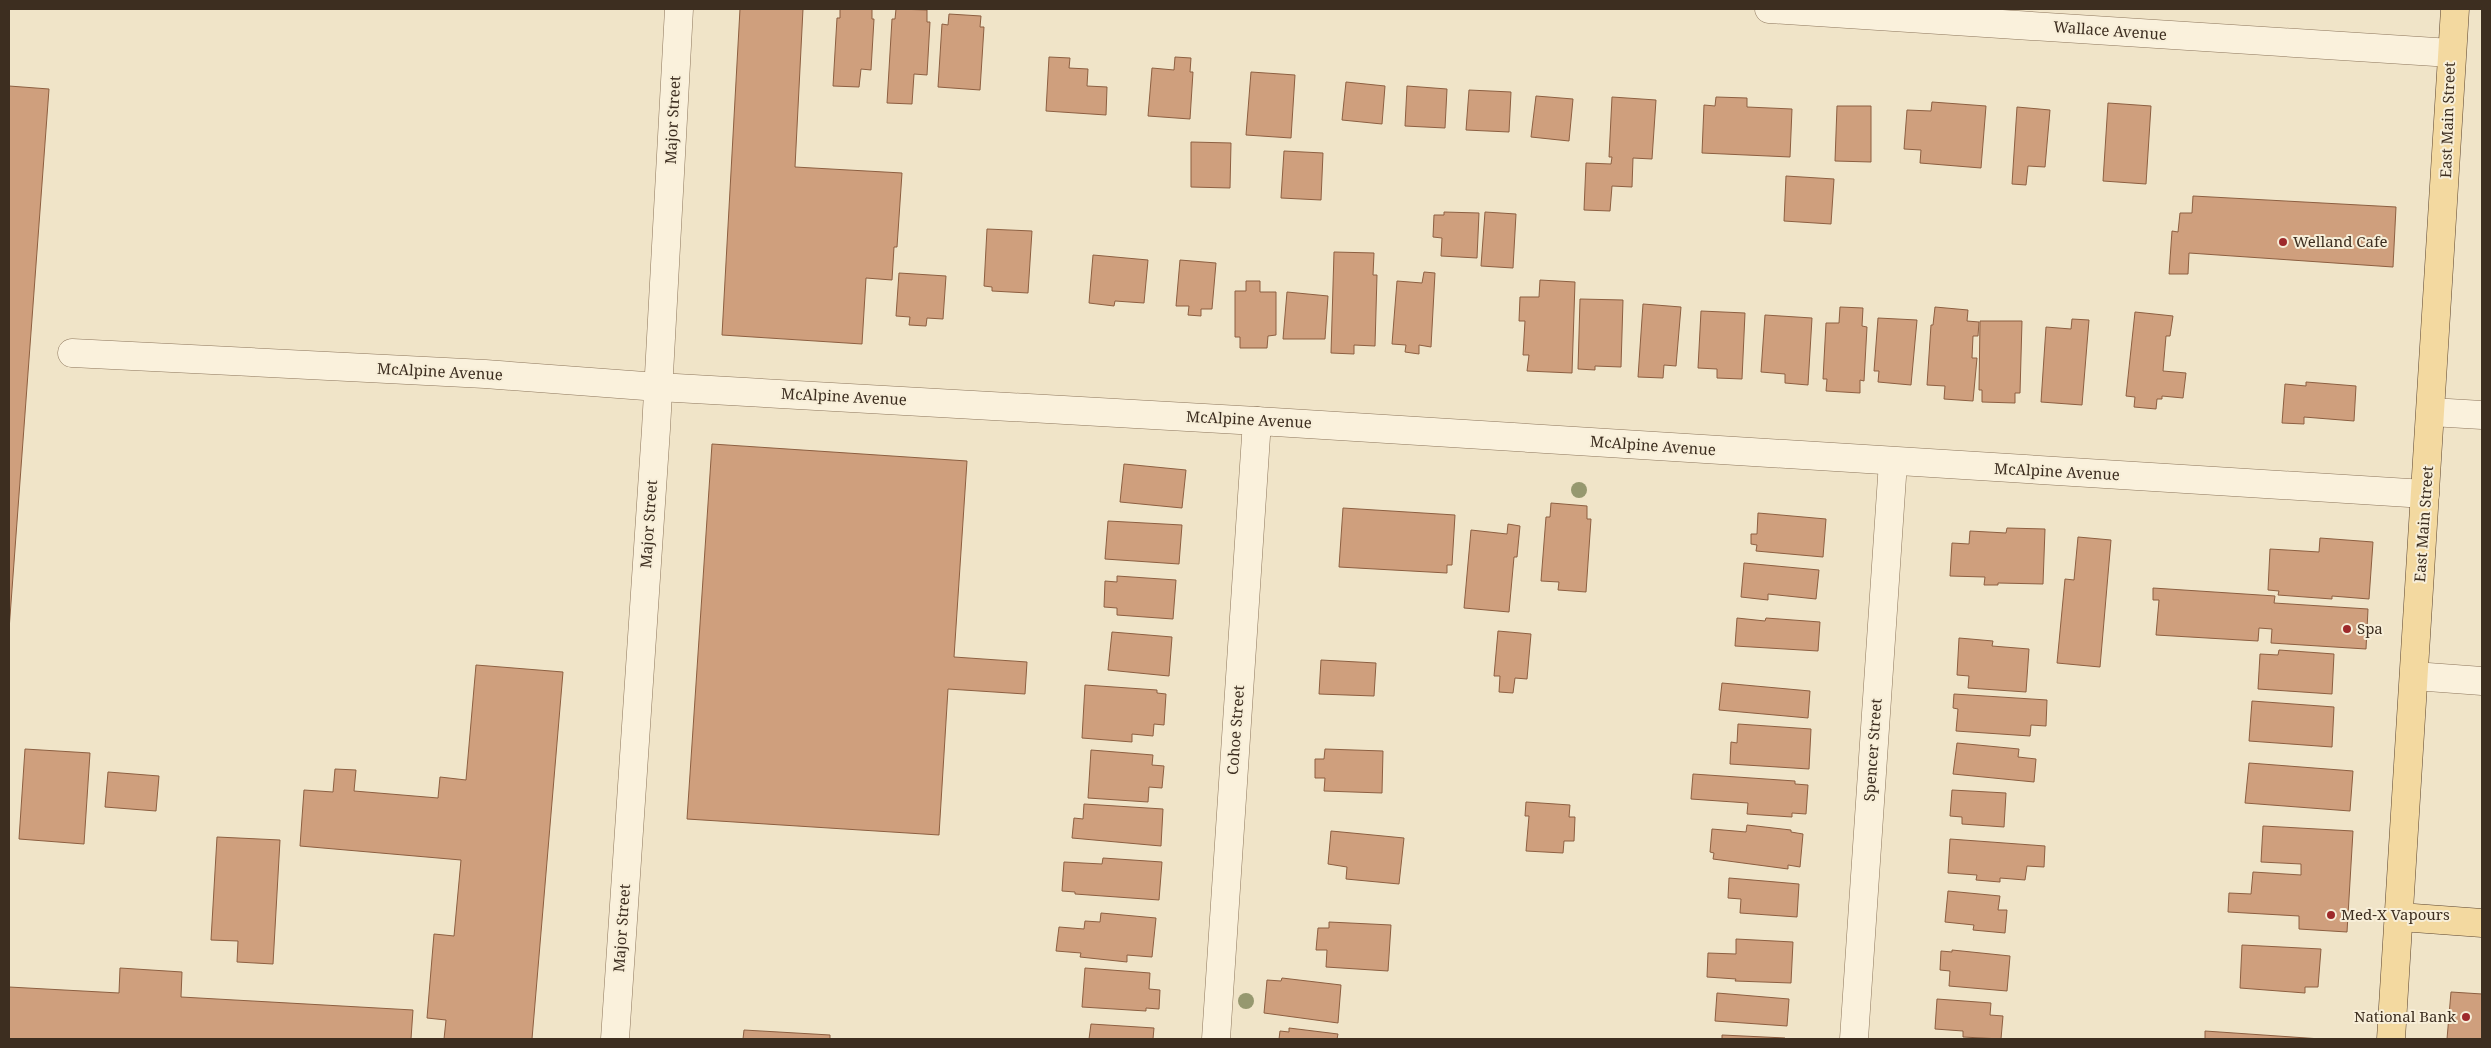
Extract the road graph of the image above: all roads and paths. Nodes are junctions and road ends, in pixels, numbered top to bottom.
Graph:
1 (679, 9) edge
2 (1769, 9) edge
3 (2455, 9) edge
4 (2451, 53) junction
5 (72, 353) dead end
6 (658, 387) junction
7 (2431, 412) junction
8 (2482, 415) edge
9 (1257, 421) junction
10 (1893, 462) junction
11 (2425, 494) junction
12 (2414, 676) junction
13 (2482, 682) edge
14 (2400, 917) junction
15 (2482, 923) edge
16 (615, 1039) edge
17 (1216, 1039) edge
18 (1854, 1039) edge
19 (2391, 1039) edge

1 - 6 street, Major Street
2 - 4 street, Wallace Avenue
3 - 4 main road, East Main Street
4 - 7 main road, East Main Street
5 - 6 street, McAlpine Avenue
6 - 9 street, McAlpine Avenue
6 - 16 street, Major Street
7 - 8 street
7 - 11 main road, East Main Street
9 - 10 street, McAlpine Avenue
9 - 17 street, Cohoe Street
10 - 11 street, McAlpine Avenue
10 - 18 street, Spencer Street
11 - 12 main road, East Main Street
12 - 13 street
12 - 14 main road, East Main Street
14 - 15 main road
14 - 19 main road, East Main Street

